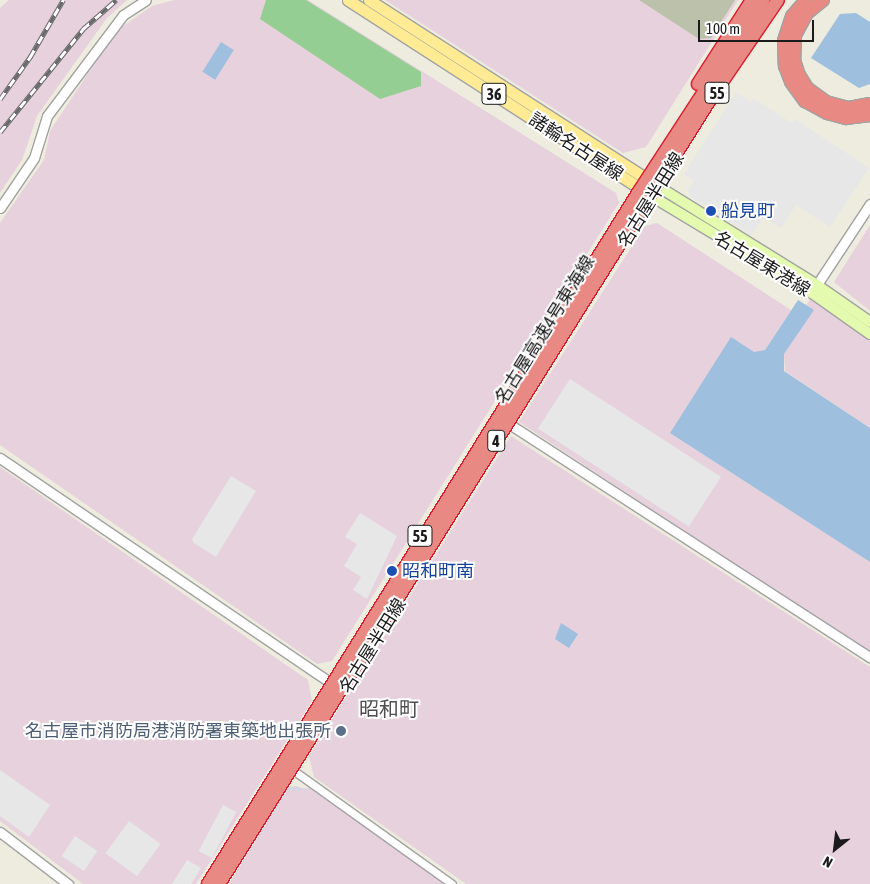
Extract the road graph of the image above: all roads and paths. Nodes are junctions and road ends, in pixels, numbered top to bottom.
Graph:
1 (146, 0) edge
2 (348, 0) edge
3 (369, 0) edge
4 (751, 0) edge
5 (764, 0) edge
6 (776, 0) edge
7 (784, 0) edge
8 (806, 0) edge
9 (823, 0) edge
10 (710, 101) junction
11 (870, 104) edge
12 (870, 115) edge
13 (641, 186) junction
14 (656, 192) junction
15 (870, 204) edge
16 (0, 208) edge
17 (814, 289) junction
18 (870, 322) edge
19 (870, 334) edge
20 (496, 415) junction
21 (511, 426) junction
22 (0, 458) edge
23 (870, 657) edge
24 (329, 682) junction
25 (278, 761) junction
26 (296, 772) junction
27 (0, 832) edge
28 (68, 884) edge
29 (201, 884) edge
30 (208, 884) edge
31 (219, 884) edge
32 (224, 884) edge
33 (452, 884) edge

1 - 16 street
2 - 13 main road, 諸輪名古屋線 / 36
3 - 13 main road, 諸輪名古屋線 / 36
4 - 13 highway, bridge
5 - 13 highway, 名古屋高速4号東海線 / 4, bridge
6 - 10 highway, 名古屋高速4号東海線 / 4, bridge
6 - 14 main road, 名古屋半田線 / 55
7 - 10 highway, bridge
8 - 12 highway
9 - 11 highway
10 - 31 highway, 名古屋高速4号東海線 / 4, bridge
13 - 14 main road, 諸輪名古屋線 / 36
13 - 20 main road, 名古屋半田線 / 55
13 - 30 highway, 名古屋高速4号東海線 / 4, bridge
14 - 17 main road, 名古屋東港線
14 - 21 main road, 名古屋半田線 / 55
15 - 17 street
17 - 18 main road, 名古屋東港線
17 - 19 main road, 名古屋東港線
20 - 21 street
20 - 24 main road, 名古屋半田線 / 55
21 - 23 street
21 - 26 main road, 名古屋半田線 / 55
22 - 24 street
24 - 25 main road, 名古屋半田線 / 55
25 - 26 street
25 - 29 main road, 名古屋半田線 / 55
26 - 32 main road, 名古屋半田線 / 55
26 - 33 street
27 - 28 street

